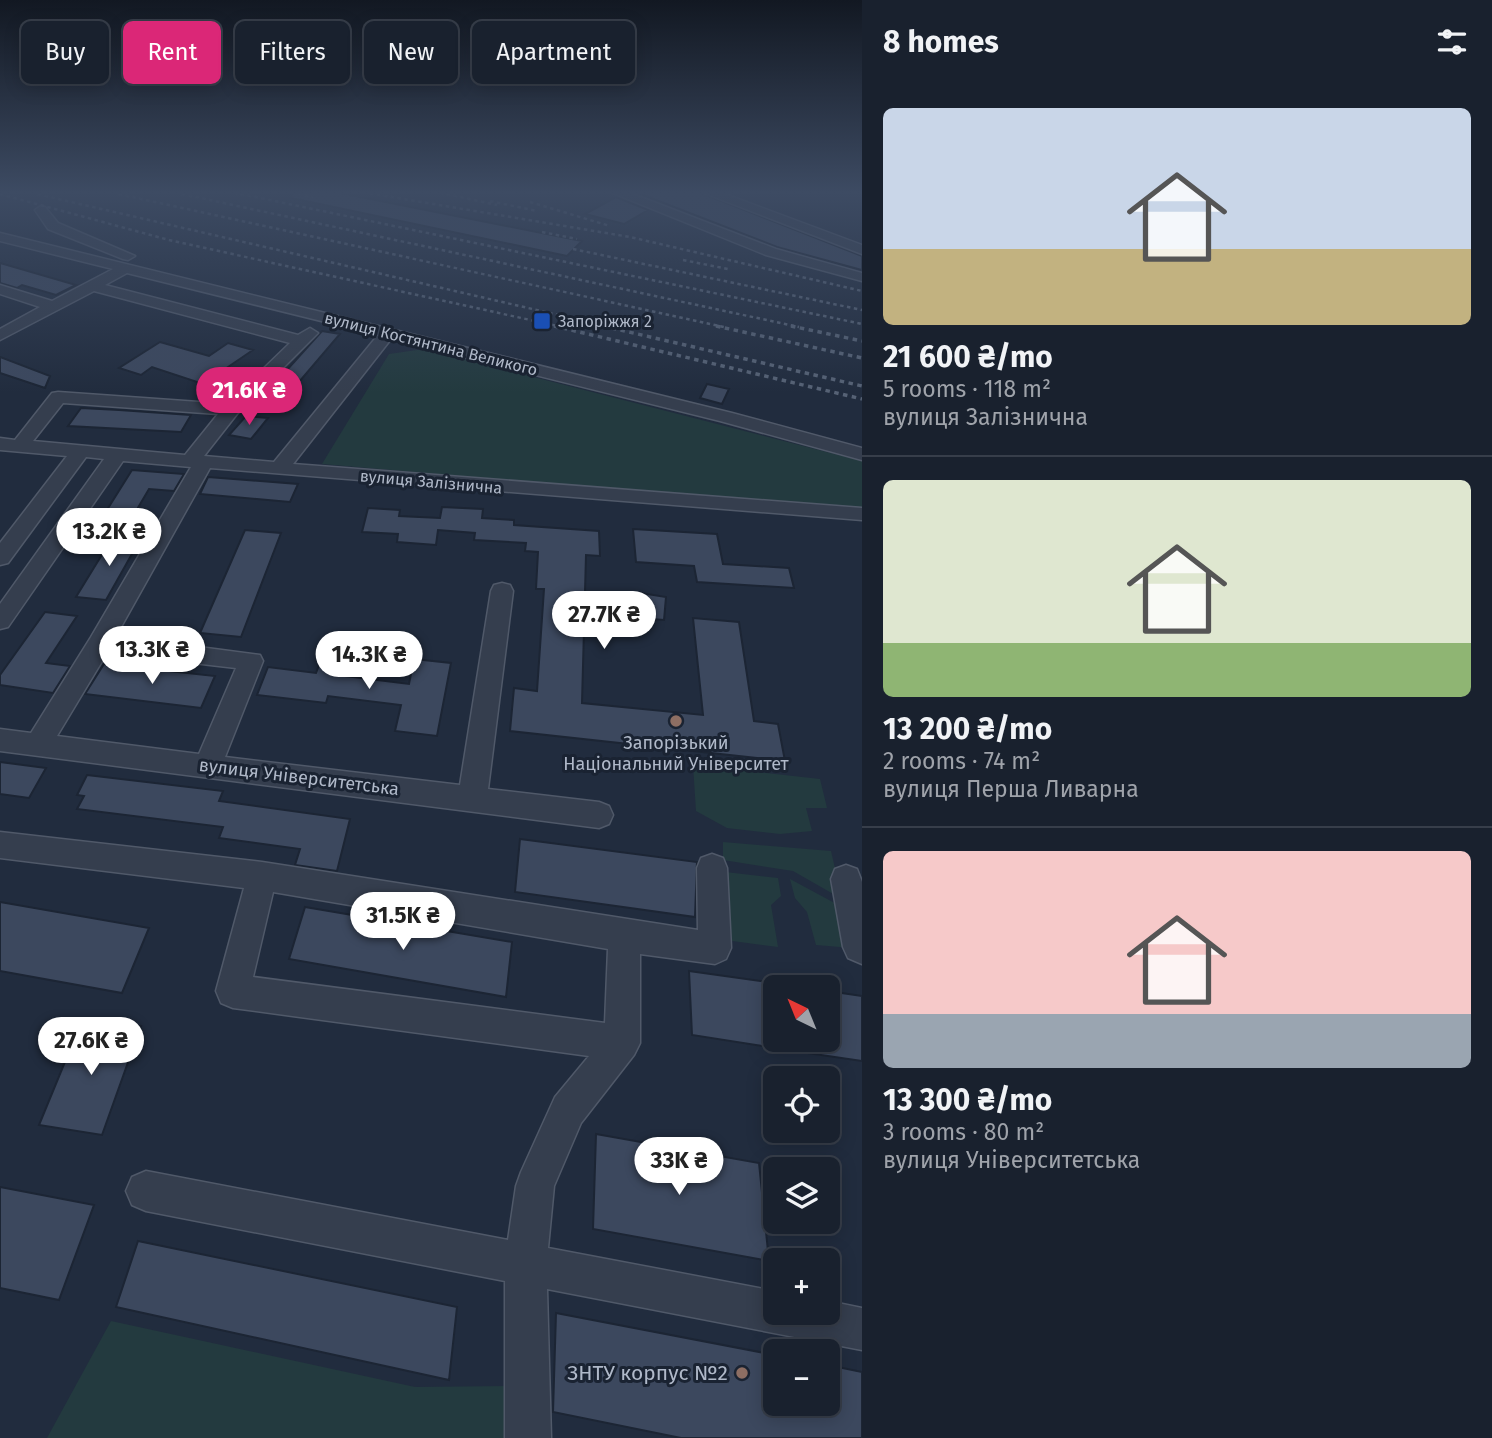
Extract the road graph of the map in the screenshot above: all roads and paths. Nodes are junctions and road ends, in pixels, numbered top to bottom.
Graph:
1 (81, 258) edge
2 (133, 258) edge
3 (793, 258) edge
4 (125, 268) junction
5 (862, 277) edge
6 (168, 279) junction
7 (92, 286) junction
8 (0, 289) edge
9 (53, 306) junction
10 (325, 318) junction
11 (387, 334) junction
12 (0, 335) edge
13 (301, 341) junction
14 (231, 410) junction
15 (0, 444) edge
16 (20, 446) junction
17 (80, 452) junction
18 (862, 453) edge
19 (117, 455) junction
20 (196, 462) junction
21 (279, 469) junction
22 (862, 514) edge
23 (0, 558) edge
24 (502, 591) dead end
25 (0, 621) edge
26 (100, 643) junction
27 (0, 740) edge
28 (38, 744) junction
29 (208, 766) junction
30 (472, 799) junction
31 (598, 815) dead end
32 (0, 845) edge
33 (712, 868) dead end
34 (262, 876) junction
35 (846, 879) dead end
36 (624, 936) junction
37 (862, 948) edge
38 (622, 1043) junction
39 (146, 1191) dead end
40 (526, 1263) junction
41 (763, 1309) edge
42 (840, 1325) edge
43 (862, 1329) edge
44 (528, 1438) edge

1 - 4 street, вулиця Костянтина Великого
2 - 6 street
3 - 5 street
4 - 6 street, вулиця Костянтина Великого
4 - 7 street
6 - 10 street, вулиця Костянтина Великого
7 - 9 street
7 - 13 street
8 - 9 street
9 - 12 street
10 - 11 street, вулиця Костянтина Великого
10 - 13 street
11 - 18 street, вулиця Костянтина Великого
11 - 21 street
13 - 14 street
14 - 16 street
14 - 20 street
15 - 16 street, вулиця Залізнична
16 - 17 street, вулиця Залізнична
17 - 19 street, вулиця Залізнична
17 - 23 street
19 - 20 street, вулиця Залізнична
19 - 25 street
20 - 21 street, вулиця Залізнична
20 - 26 street
21 - 22 street, вулиця Залізнична
24 - 30 street
26 - 28 street
26 - 29 street
27 - 28 street, вулиця Університетська
28 - 29 street, вулиця Університетська
29 - 30 street, вулиця Університетська
30 - 31 street, вулиця Університетська
32 - 34 street
33 - 36 street
34 - 36 street
34 - 38 street
35 - 37 street
36 - 38 street
38 - 40 street
39 - 40 street
40 - 41 street
40 - 44 street
42 - 43 street

